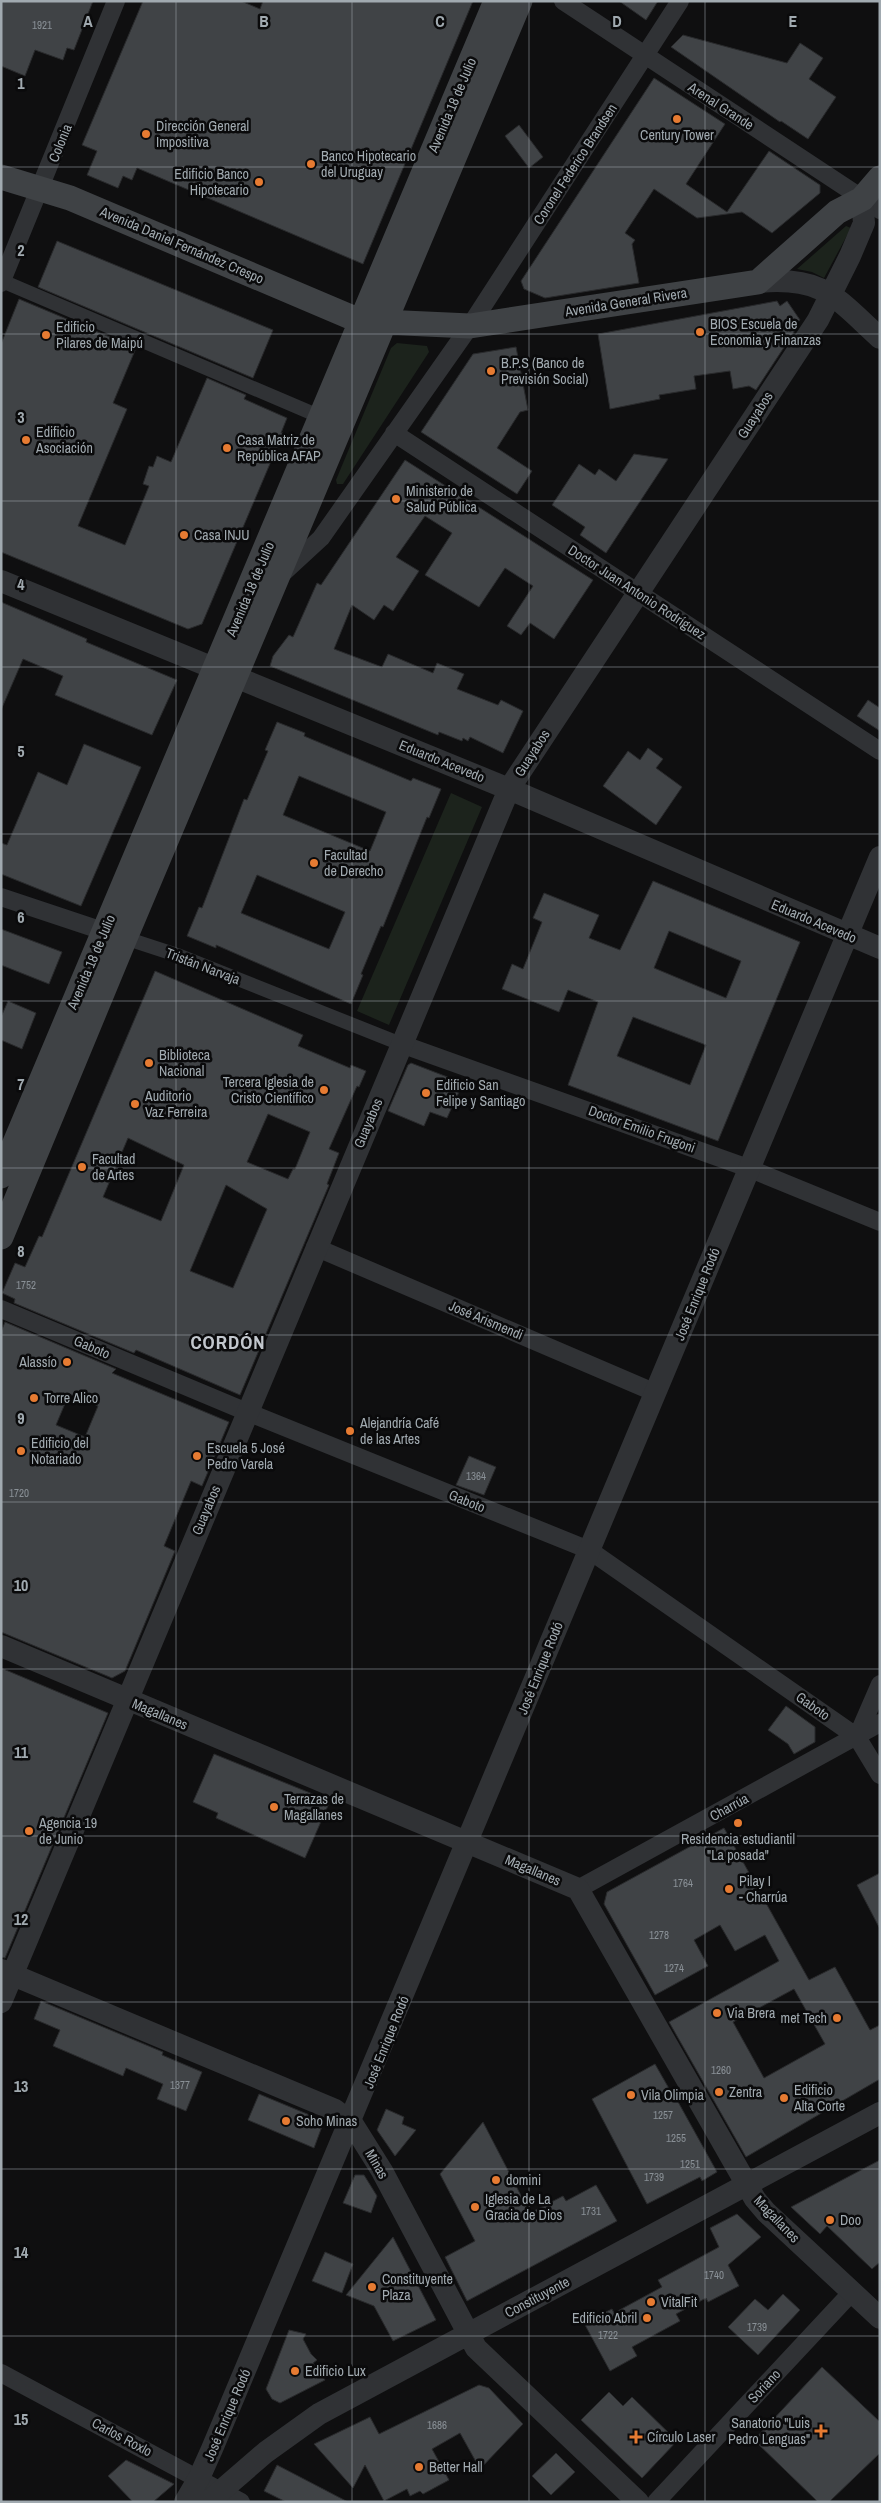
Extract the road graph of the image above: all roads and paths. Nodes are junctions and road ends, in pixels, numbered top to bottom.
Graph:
1 (116, 1) edge
2 (496, 1) edge
3 (520, 1) edge
4 (563, 1) edge
5 (680, 1) edge
6 (644, 56) junction
7 (1, 177) edge
8 (880, 178) edge
9 (42, 188) junction
10 (871, 204) edge
11 (2, 282) edge
12 (758, 282) junction
13 (831, 294) junction
14 (360, 321) junction
15 (386, 322) junction
16 (470, 326) junction
17 (880, 338) edge
18 (321, 417) junction
19 (394, 433) junction
20 (277, 579) junction
21 (1, 581) edge
22 (638, 592) junction
23 (225, 673) junction
24 (880, 751) edge
25 (509, 789) junction
26 (880, 857) edge
27 (1, 897) edge
28 (114, 935) junction
29 (847, 935) junction
30 (880, 948) edge
31 (401, 1044) junction
32 (748, 1168) junction
33 (1, 1176) edge
34 (880, 1222) edge
35 (1, 1237) edge
36 (315, 1247) junction
37 (1, 1309) edge
38 (656, 1393) junction
39 (247, 1412) junction
40 (589, 1550) junction
41 (1, 1646) edge
42 (880, 1684) edge
43 (127, 1700) junction
44 (880, 1724) edge
45 (858, 1737) junction
46 (880, 1775) edge
47 (468, 1842) junction
48 (578, 1889) junction
49 (7, 1972) edge
50 (1, 2002) edge
51 (880, 2113) edge
52 (352, 2123) junction
53 (746, 2184) junction
54 (852, 2292) junction
55 (880, 2318) edge
56 (467, 2334) junction
57 (1, 2373) edge
58 (199, 2478) junction
59 (214, 2496) edge
60 (185, 2502) edge
61 (241, 2502) edge
62 (638, 2502) edge
63 (656, 2502) edge

1 - 9 street, Colonia
2 - 14 main road, Avenida 18 de Julio
3 - 15 main road, Avenida 18 de Julio
4 - 6 street, Arenal Grande
5 - 6 street, Coronel Federico Brandsen
6 - 10 street, Arenal Grande
6 - 16 street, Coronel Federico Brandsen
7 - 9 main road, Avenida Daniel Fernández Crespo
8 - 10 main road
9 - 11 street, Colonia
9 - 14 main road, Avenida Daniel Fernández Crespo
10 - 12 main road
10 - 13 street
11 - 18 street
12 - 13 street
12 - 16 main road, Avenida General Rivera
13 - 17 street
13 - 22 street, Guayabos
14 - 15 main road, Avenida General Rivera
14 - 18 main road, Avenida 18 de Julio
15 - 16 main road, Avenida General Rivera
15 - 20 main road, Avenida 18 de Julio
16 - 19 street, Avenida 18 de Julio
18 - 23 main road, Avenida 18 de Julio
19 - 20 street, Avenida 18 de Julio
19 - 22 street, Doctor Juan Antonio Rodríguez
20 - 23 main road, Avenida 18 de Julio
21 - 23 street, Eduardo Acevedo
22 - 24 street, Doctor Juan Antonio Rodríguez
22 - 25 street, Guayabos
23 - 25 street, Eduardo Acevedo
23 - 28 main road, Avenida 18 de Julio
25 - 29 street, Eduardo Acevedo
25 - 31 street, Guayabos
26 - 29 street, José Enrique Rodó
27 - 28 street, Tristán Narvaja
28 - 31 street, Tristán Narvaja
28 - 33 main road, Avenida 18 de Julio
28 - 35 main road, Avenida 18 de Julio
29 - 30 street, Eduardo Acevedo
29 - 32 street, José Enrique Rodó
31 - 32 street, Doctor Emilio Frugoni
31 - 36 street, Guayabos
32 - 34 street, Doctor Emilio Frugoni
32 - 38 street, José Enrique Rodó
36 - 38 street, José Arismendi
36 - 39 street, Guayabos
37 - 39 street, Gaboto
38 - 40 street, José Enrique Rodó
39 - 40 street, Gaboto
39 - 43 street, Guayabos
40 - 45 street, Gaboto
40 - 47 street, José Enrique Rodó
41 - 43 street, Magallanes
42 - 45 street
43 - 47 street, Magallanes
43 - 49 street, Guayabos
44 - 45 street, Charrúa
45 - 46 street, Gaboto
45 - 48 street, Charrúa
47 - 48 street, Magallanes
47 - 52 street, José Enrique Rodó
48 - 53 street, Magallanes
49 - 50 street, Guayabos
49 - 52 street, Minas
51 - 53 street, Constituyente
52 - 56 street, Minas
52 - 58 street, José Enrique Rodó
53 - 54 street, Magallanes
53 - 56 street, Constituyente
54 - 55 street, Magallanes
54 - 63 street, Soriano
56 - 59 street, Constituyente
56 - 62 street, Minas
57 - 58 street, Carlos Roxlo
58 - 59 street, Carlos Roxlo
58 - 60 street
59 - 61 street, Carlos Roxlo

